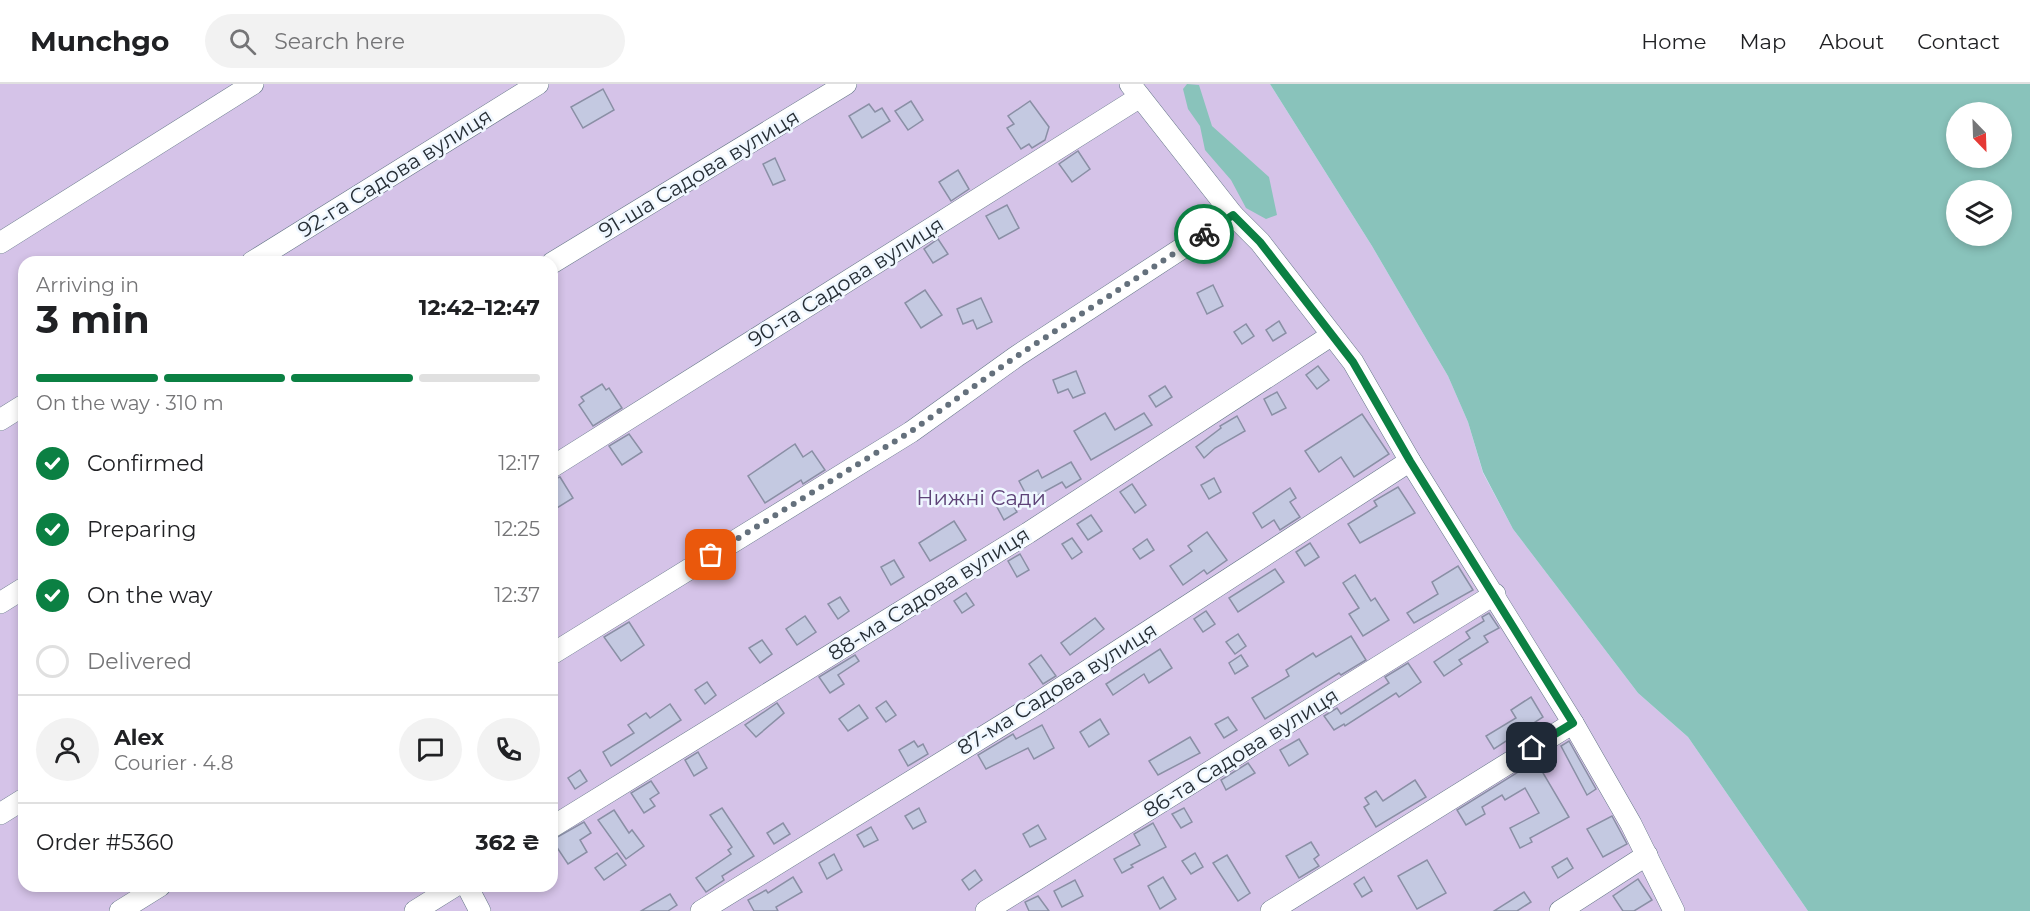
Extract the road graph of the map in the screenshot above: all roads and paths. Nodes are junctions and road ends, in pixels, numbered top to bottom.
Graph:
1 (253, 84) edge
2 (538, 84) edge
3 (846, 84) edge
4 (232, 91) edge
5 (1135, 91) edge
6 (1233, 215) junction
7 (0, 243) edge
8 (262, 256) edge
9 (558, 259) edge
10 (1332, 335) junction
11 (18, 409) edge
12 (0, 420) edge
13 (1410, 461) junction
14 (558, 463) edge
15 (18, 592) edge
16 (1495, 594) junction
17 (0, 603) edge
18 (558, 650) edge
19 (1573, 723) junction
20 (18, 803) edge
21 (0, 814) edge
22 (558, 823) edge
23 (1647, 855) junction
24 (150, 892) edge
25 (445, 892) edge
26 (470, 892) edge
27 (120, 911) edge
28 (415, 911) edge
29 (480, 911) edge
30 (701, 911) edge
31 (987, 911) edge
32 (1271, 911) edge
33 (1560, 911) edge
34 (1674, 911) edge

1 - 4 street
2 - 8 street, 92-га Садова вулиця
3 - 9 street, 91-ша Садова вулиця
4 - 7 street
5 - 6 street
5 - 14 street, 90-та Садова вулиця
6 - 10 street
6 - 18 street
10 - 13 street
10 - 22 street, 88-ма Садова вулиця
11 - 12 street
13 - 16 street
13 - 30 street, 87-ма Садова вулиця
15 - 17 street
16 - 19 street
16 - 31 street, 86-та Садова вулиця
19 - 23 street
19 - 32 street
20 - 21 street
23 - 33 street
23 - 34 street
24 - 27 street
25 - 28 street
26 - 29 street

